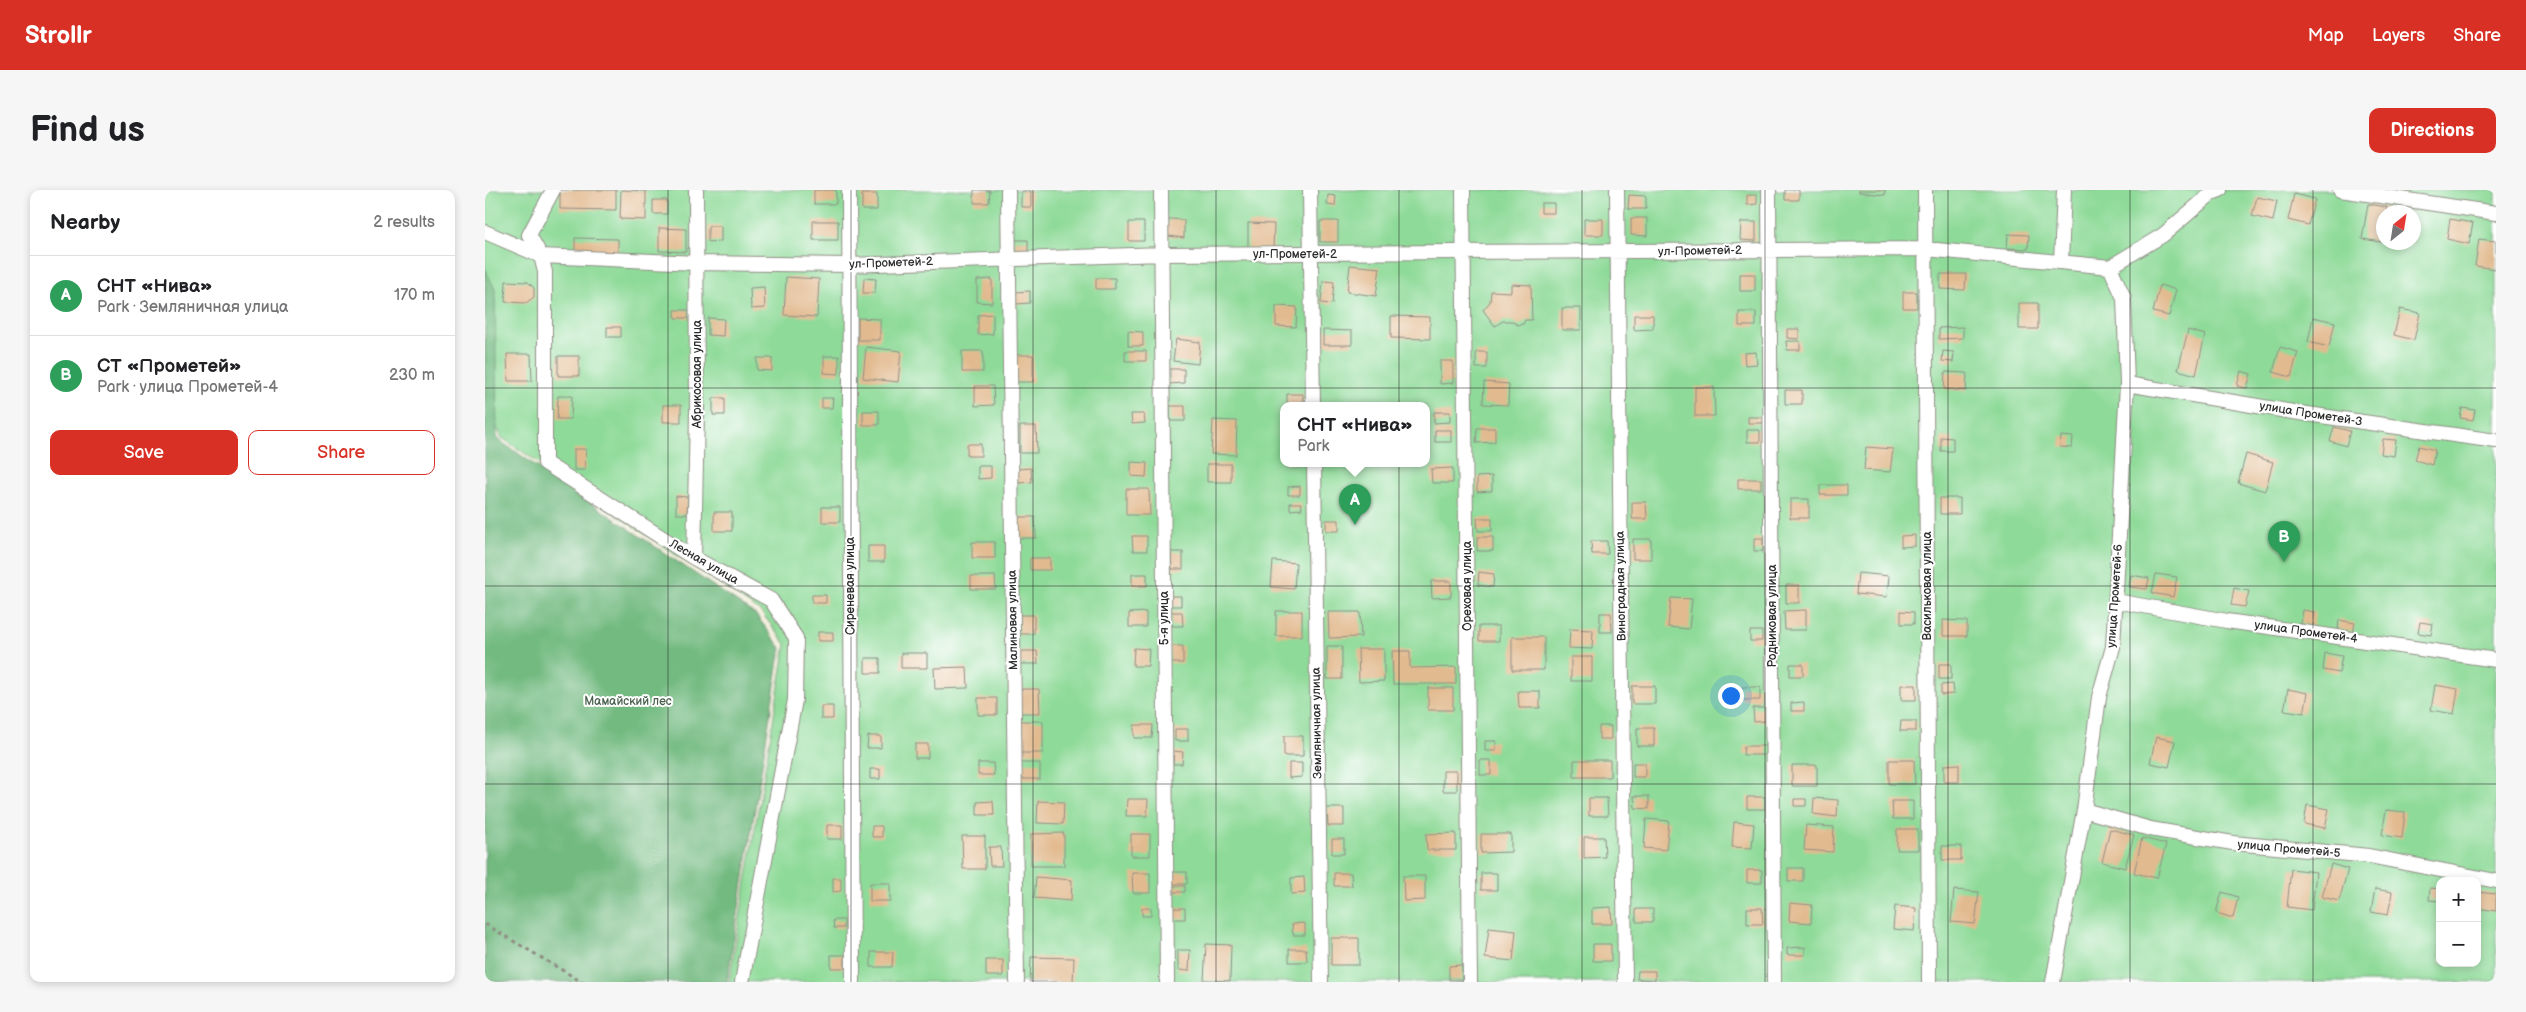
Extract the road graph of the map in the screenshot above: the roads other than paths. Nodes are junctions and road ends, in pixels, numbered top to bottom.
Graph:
1 (553, 190) edge
2 (696, 190) edge
3 (849, 190) edge
4 (1008, 190) edge
5 (1161, 190) edge
6 (1310, 190) edge
7 (1463, 190) edge
8 (1617, 190) edge
9 (1769, 190) edge
10 (1925, 190) edge
11 (2063, 190) edge
12 (2221, 190) edge
13 (2340, 190) edge
14 (2496, 213) edge
15 (485, 232) edge
16 (1770, 250) junction
17 (1926, 250) junction
18 (1618, 252) junction
19 (1464, 253) junction
20 (1162, 254) junction
21 (1311, 255) junction
22 (541, 256) junction
23 (1009, 259) junction
24 (2061, 262) junction
25 (697, 263) junction
26 (849, 265) junction
27 (2110, 267) junction
28 (2127, 384) junction
29 (1313, 402) edge
30 (2496, 441) edge
31 (1314, 467) edge
32 (694, 558) junction
33 (2116, 601) junction
34 (2496, 660) edge
35 (2084, 810) junction
36 (2496, 881) edge
37 (742, 982) edge
38 (853, 982) edge
39 (1017, 982) edge
40 (1167, 982) edge
41 (1321, 982) edge
42 (1470, 982) edge
43 (1625, 982) edge
44 (1775, 982) edge
45 (1929, 982) edge
46 (2053, 982) edge

1 - 22 street, Лесная улица
2 - 25 street, Абрикосовая улица
3 - 26 street, Сиреневая улица
4 - 23 street, Малиновая улица
5 - 20 street, 5-я улица
6 - 21 street
7 - 19 street, Ореховая улица
8 - 18 street, Виноградная улица
9 - 16 street, Родниковая улица
10 - 17 street, Васильковая улица
11 - 24 street
12 - 27 street
13 - 14 street
15 - 22 street, ул-Прометей-2
16 - 17 street, ул-Прометей-2
16 - 18 street, ул-Прометей-2
16 - 44 street, Родниковая улица
17 - 24 street, ул-Прометей-2
17 - 45 street, Васильковая улица
18 - 19 street, ул-Прометей-2
18 - 43 street, Виноградная улица
19 - 21 street, ул-Прометей-2
19 - 42 street, Ореховая улица
20 - 21 street, ул-Прометей-2
20 - 23 street, ул-Прометей-2
20 - 40 street, 5-я улица
21 - 29 street
22 - 25 street, ул-Прометей-2
22 - 32 street, Лесная улица
23 - 26 street, ул-Прометей-2
23 - 39 street, Малиновая улица
24 - 27 street, ул-Прометей-2
25 - 26 street, ул-Прометей-2
25 - 32 street, Абрикосовая улица
26 - 38 street, Сиреневая улица
27 - 28 street, улица Прометей-6
28 - 30 street, улица Прометей-3
28 - 33 street, улица Прометей-6
31 - 41 street, Земляничная улица
32 - 37 street, Лесная улица
33 - 34 street, улица Прометей-4
33 - 35 street, улица Прометей-6
35 - 36 street, улица Прометей-5
35 - 46 street, улица Прометей-6

